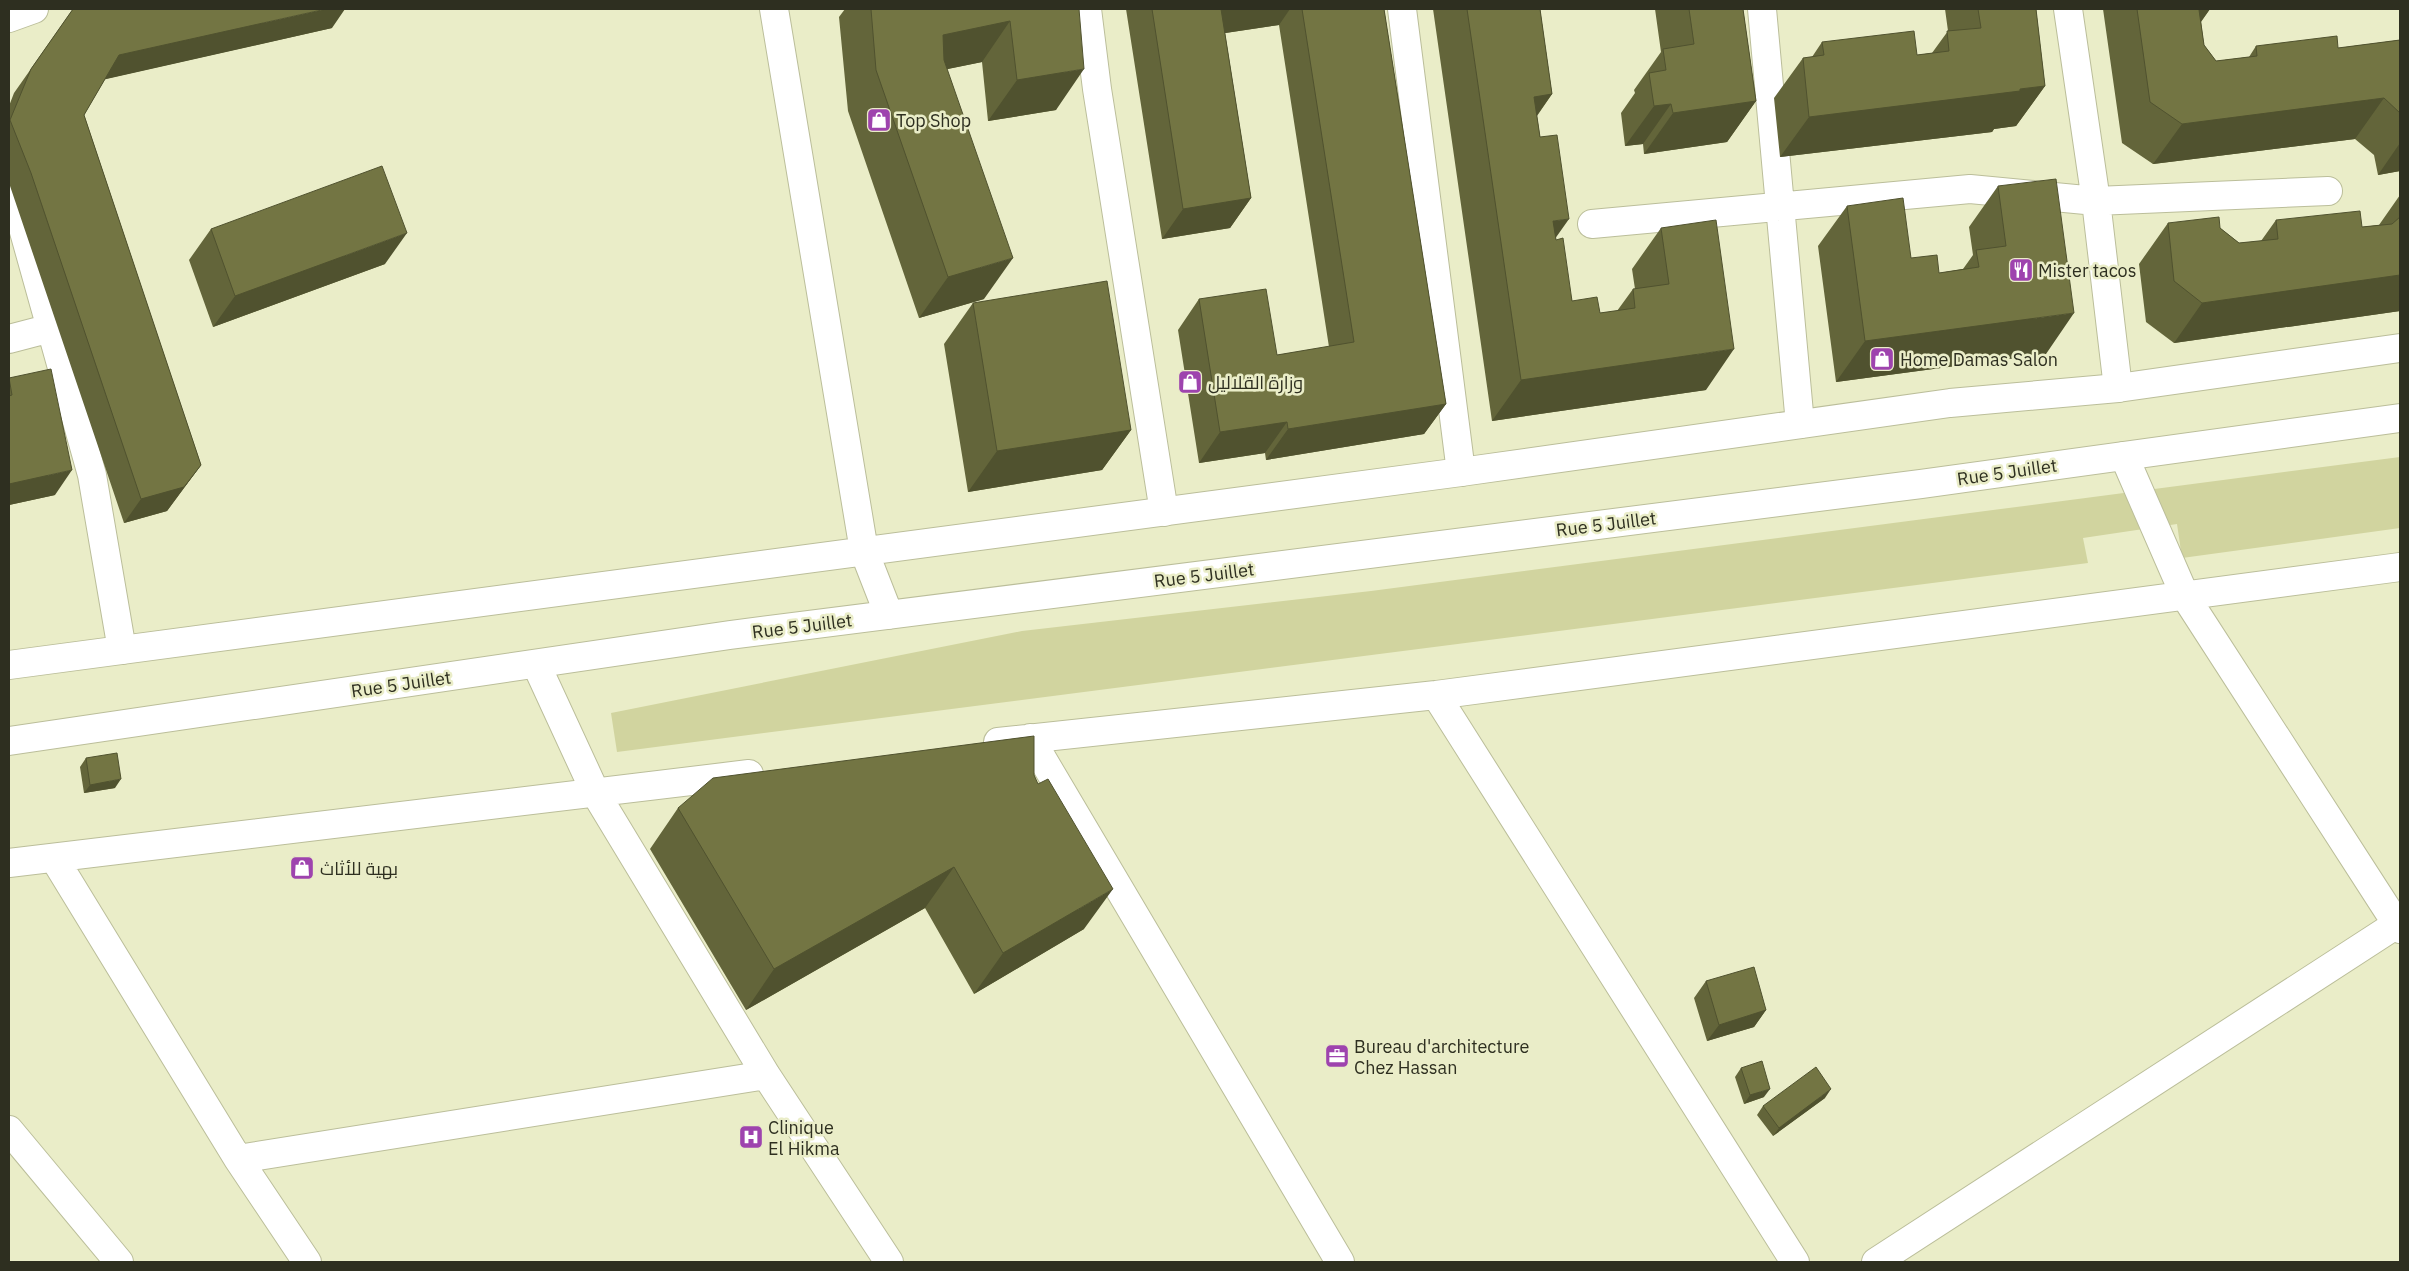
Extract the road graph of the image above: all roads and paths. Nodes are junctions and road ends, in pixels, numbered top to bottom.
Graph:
1 (34, 9) edge
2 (774, 9) edge
3 (1087, 9) edge
4 (1402, 9) edge
5 (1762, 9) edge
6 (2068, 9) edge
7 (9, 18) edge
8 (9, 178) edge
9 (2328, 190) dead end
10 (2096, 201) junction
11 (1782, 206) junction
12 (1592, 224) dead end
13 (51, 328) junction
14 (9, 339) edge
15 (2400, 348) edge
16 (2118, 388) junction
17 (2400, 418) edge
18 (1800, 424) junction
19 (2124, 456) junction
20 (1460, 472) junction
21 (1164, 512) junction
22 (864, 551) junction
23 (2400, 567) edge
24 (2186, 596) junction
25 (889, 615) junction
26 (122, 650) junction
27 (536, 664) junction
28 (9, 665) edge
29 (1436, 696) junction
30 (1030, 738) junction
31 (9, 741) edge
32 (971, 746) edge
33 (774, 771) edge
34 (596, 794) junction
35 (54, 858) junction
36 (9, 863) edge
37 (2399, 927) edge
38 (766, 1075) junction
39 (14, 1144) edge
40 (238, 1159) junction
41 (119, 1262) edge
42 (307, 1262) edge
43 (889, 1262) edge
44 (1340, 1262) edge
45 (1795, 1262) edge
46 (1876, 1262) edge

1 - 7 street
2 - 22 street
3 - 21 street
4 - 20 street
5 - 11 street
6 - 10 street
8 - 13 street
9 - 10 street
10 - 11 street
10 - 16 street
11 - 12 street
11 - 18 street
13 - 14 street
13 - 26 street
15 - 16 street
16 - 18 street
17 - 19 street, Rue 5 Juillet
18 - 20 street
19 - 24 street
19 - 25 street, Rue 5 Juillet
20 - 21 street
21 - 22 street
22 - 25 street
22 - 26 street
23 - 24 street
24 - 29 street
24 - 37 street
25 - 27 street, Rue 5 Juillet
26 - 28 street
27 - 31 street, Rue 5 Juillet
27 - 34 street
29 - 30 street
29 - 45 street
30 - 32 street
30 - 44 street
33 - 34 street
34 - 35 street
34 - 38 street
35 - 36 street
35 - 40 street
37 - 46 street
38 - 40 street
38 - 43 street
39 - 41 street
40 - 42 street

